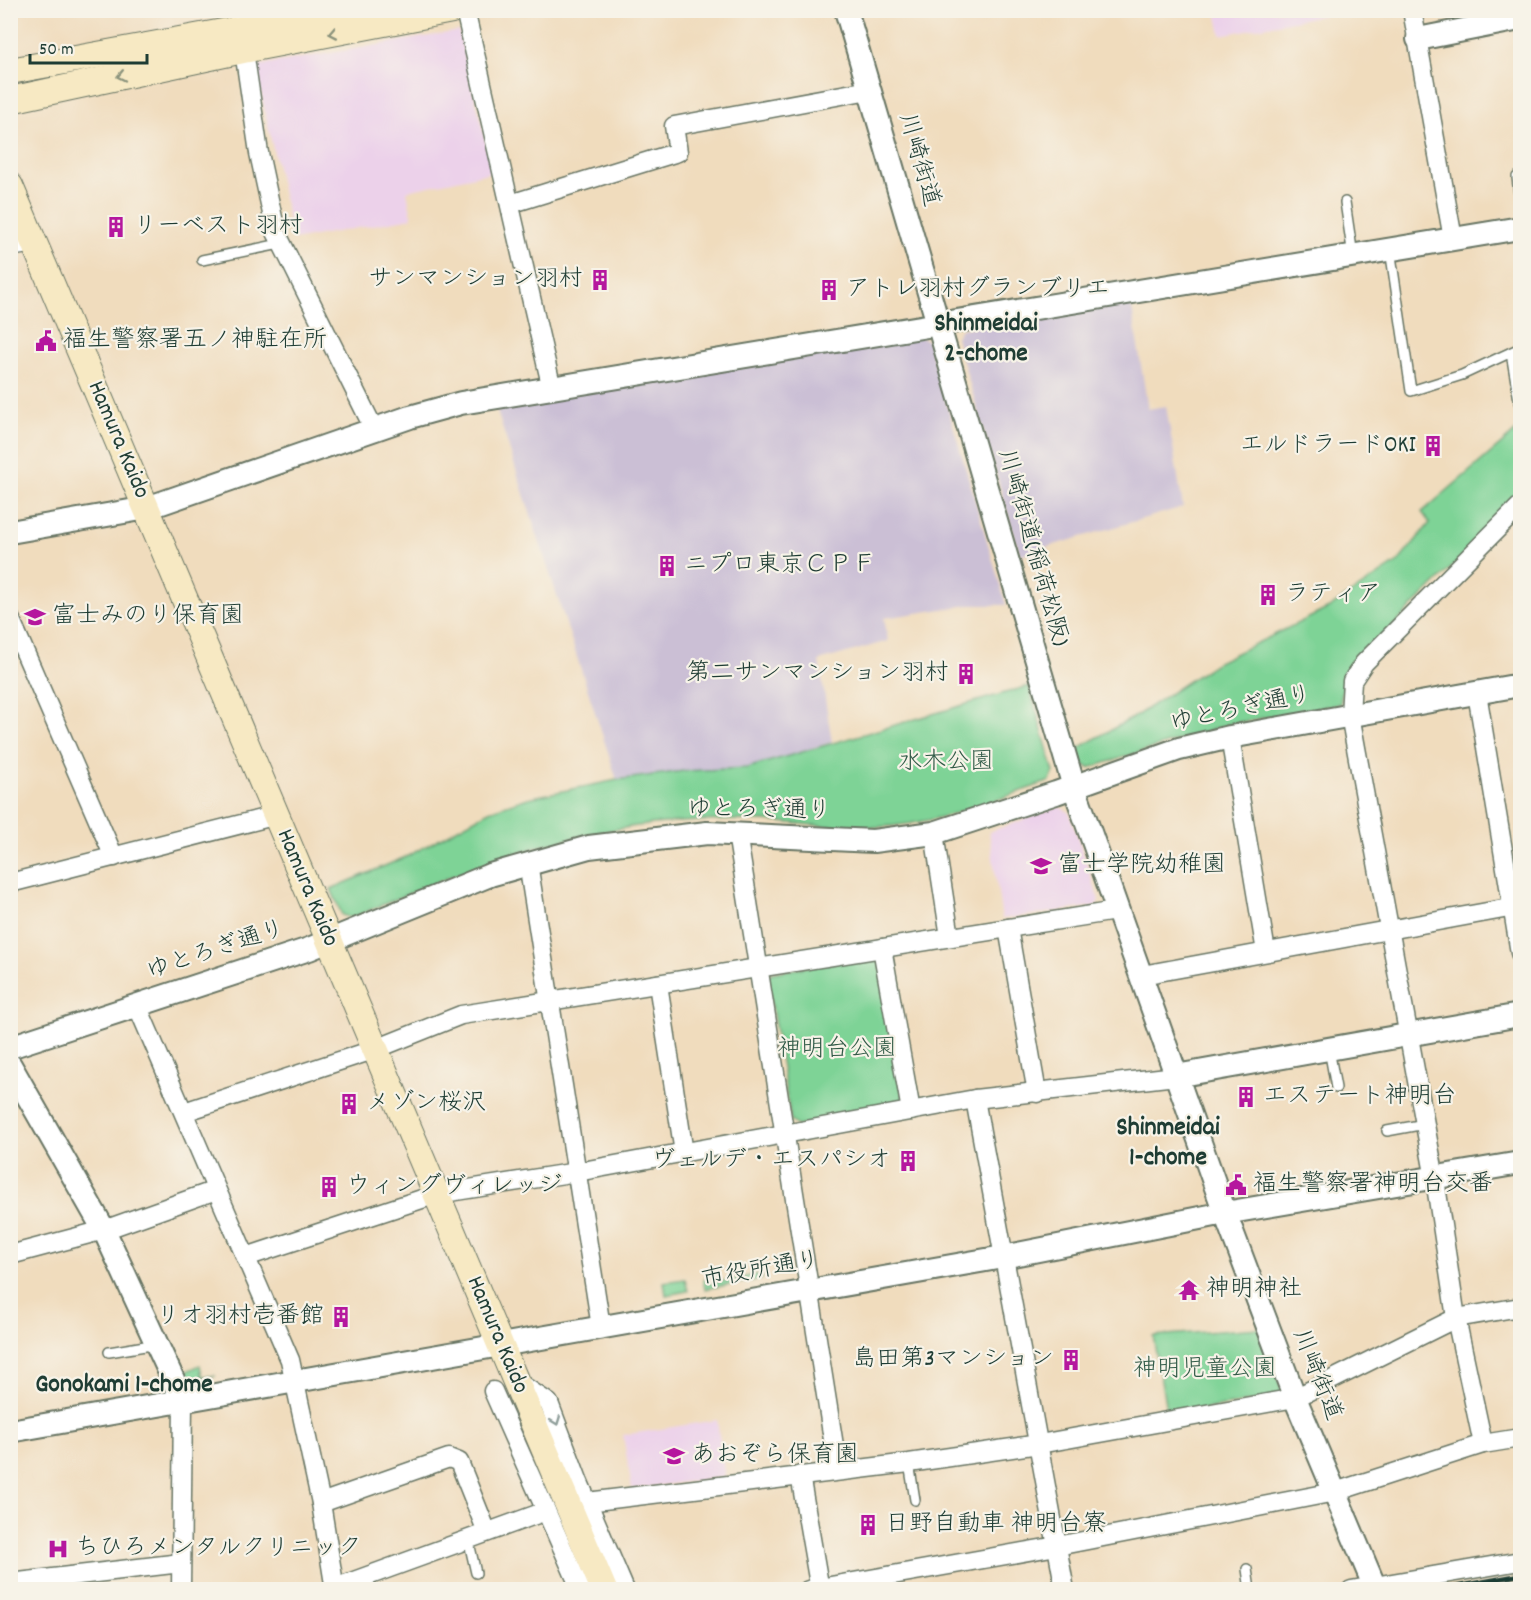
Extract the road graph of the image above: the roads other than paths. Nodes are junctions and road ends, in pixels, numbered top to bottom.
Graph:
1 (344, 10) edge
2 (452, 10) edge
3 (465, 10) edge
4 (846, 10) edge
5 (1412, 10) edge
6 (1521, 20) edge
7 (241, 30) edge
8 (1418, 39) junction
9 (10, 71) edge
10 (869, 90) junction
11 (10, 100) edge
12 (1517, 177) dead end
13 (10, 186) edge
14 (1345, 202) dead end
15 (1521, 203) edge
16 (510, 204) junction
17 (1521, 228) edge
18 (1453, 239) junction
19 (280, 244) junction
20 (22, 245) edge
21 (1390, 249) junction
22 (1353, 256) junction
23 (202, 260) dead end
24 (938, 325) junction
25 (1521, 348) edge
26 (1511, 353) junction
27 (552, 389) junction
28 (1521, 406) edge
29 (375, 431) junction
30 (1521, 506) edge
31 (147, 508) junction
32 (10, 532) edge
33 (10, 618) edge
34 (1521, 686) edge
35 (1477, 693) junction
36 (1350, 715) junction
37 (1230, 737) junction
38 (1074, 787) junction
39 (277, 815) junction
40 (737, 833) junction
41 (934, 833) junction
42 (114, 857) junction
43 (528, 863) junction
44 (10, 883) edge
45 (1517, 906) edge
46 (1116, 911) junction
47 (1008, 928) junction
48 (1389, 930) junction
49 (950, 937) junction
50 (329, 941) junction
51 (882, 948) junction
52 (1266, 952) junction
53 (1521, 953) edge
54 (758, 968) junction
55 (1142, 975) junction
56 (658, 984) junction
57 (550, 1001) junction
58 (137, 1005) junction
59 (1521, 1015) edge
60 (1409, 1036) junction
61 (10, 1047) edge
62 (376, 1049) junction
63 (1329, 1049) junction
64 (10, 1065) edge
65 (1176, 1076) junction
66 (1336, 1088) dead end
67 (1037, 1092) junction
68 (975, 1099) junction
69 (911, 1111) junction
70 (184, 1112) junction
71 (1425, 1124) junction
72 (1387, 1131) dead end
73 (785, 1134) junction
74 (684, 1153) junction
75 (1521, 1163) edge
76 (577, 1172) junction
77 (1435, 1179) junction
78 (216, 1190) junction
79 (437, 1194) junction
80 (1225, 1213) junction
81 (104, 1230) junction
82 (10, 1255) edge
83 (246, 1257) junction
84 (1003, 1257) junction
85 (810, 1289) junction
86 (1521, 1307) edge
87 (1456, 1318) junction
88 (601, 1327) junction
89 (158, 1344) junction
90 (502, 1345) junction
91 (109, 1352) dead end
92 (297, 1381) junction
93 (516, 1381) junction
94 (493, 1391) dead end
95 (1295, 1398) junction
96 (183, 1401) junction
97 (10, 1431) edge
98 (1521, 1438) edge
99 (1039, 1444) junction
100 (1483, 1444) junction
101 (909, 1463) junction
102 (838, 1471) junction
103 (800, 1475) junction
104 (1335, 1492) junction
105 (915, 1500) dead end
106 (587, 1502) junction
107 (321, 1503) junction
108 (546, 1511) junction
109 (487, 1532) junction
110 (468, 1538) junction
111 (1057, 1546) junction
112 (1521, 1561) edge
113 (181, 1563) junction
114 (1247, 1569) dead end
115 (476, 1573) dead end
116 (10, 1583) edge
117 (1375, 1587) edge
118 (333, 1589) edge
119 (816, 1589) edge
120 (182, 1590) edge
121 (581, 1590) edge
122 (604, 1590) edge
123 (625, 1590) edge
124 (1065, 1590) edge
125 (1250, 1590) edge
126 (1351, 1590) edge

1 - 7 main road
2 -> 7 main road
3 - 16 street
4 - 10 street, 川崎街道
5 - 8 street
6 - 8 street
7 - 9 main road
7 -> 11 main road
7 - 19 street
8 - 18 street
10 - 16 street
10 - 24 street, 川崎街道
12 - 15 lane
13 - 20 main road, Hamura Kaido
14 - 22 lane
16 - 27 street
17 - 18 street
18 - 21 street
19 - 23 lane
19 - 29 street
20 - 31 main road, Hamura Kaido
21 - 22 street
21 - 26 lane
22 - 24 street
24 - 27 street
24 - 38 street, 川崎街道(稲荷松阪)
25 - 26 lane
26 - 28 lane
27 - 29 street
29 - 31 street
30 - 36 street
31 - 32 street
31 - 39 main road, Hamura Kaido
33 - 42 street
34 - 35 street, ゆとろぎ通り
35 - 36 street, ゆとろぎ通り
35 - 45 street
36 - 37 street, ゆとろぎ通り
36 - 48 street
37 - 38 street, ゆとろぎ通り
37 - 52 street
38 - 41 street, ゆとろぎ通り
38 - 46 street
39 - 42 street
39 - 50 main road, Hamura Kaido
40 - 41 street, ゆとろぎ通り
40 - 43 street, ゆとろぎ通り
40 - 54 street
41 - 49 street
42 - 44 street
43 - 50 street, ゆとろぎ通り
43 - 57 street
45 - 48 street
45 - 53 street
46 - 47 street
46 - 55 street
47 - 49 street
47 - 67 street
48 - 52 street
48 - 60 street
49 - 51 street
50 - 58 street, ゆとろぎ通り
50 - 62 main road, Hamura Kaido
51 - 54 street
51 - 69 street
52 - 55 street
54 - 56 street
54 - 73 street
55 - 65 street, 川崎街道
56 - 57 street
56 - 74 street
57 - 62 street
57 - 76 street
58 - 61 street, ゆとろぎ通り
58 - 70 street
59 - 60 street
60 - 63 street
60 - 71 street
62 - 70 street
62 - 79 main road, Hamura Kaido
63 - 65 street
63 - 66 lane
64 - 81 street
65 - 67 street
65 - 80 street, 川崎街道
67 - 68 street
68 - 69 street
68 - 84 street
69 - 73 street
70 - 78 street
71 - 72 lane
71 - 77 street
73 - 74 street
73 - 85 street
74 - 76 street
75 - 77 street, 市役所通り
76 - 79 street
76 - 88 street
77 - 80 street, 市役所通り
77 - 87 street
78 - 81 street
78 - 83 street
79 - 83 street
79 - 90 main road, Hamura Kaido
80 - 84 street, 市役所通り
80 - 95 street, 川崎街道
81 - 82 street
81 - 89 street
83 - 92 street
84 - 85 street, 市役所通り
84 - 99 street
85 - 88 street, 市役所通り
85 - 102 street
86 - 87 street
87 - 95 street
87 - 100 street
88 - 90 street, 市役所通り
89 - 91 lane
89 - 96 street
90 - 92 street, 市役所通り
90 - 93 main road, Hamura Kaido
92 - 96 street, 市役所通り
92 - 107 street
93 -> 106 street
93 - 122 main road, Hamura Kaido
94 - 108 street
95 - 99 street
95 - 104 street, 川崎街道
96 - 97 street, 市役所通り
96 - 113 street
98 - 100 street
99 - 101 street
99 - 111 street
100 - 104 street
101 - 102 street
101 - 105 lane
102 - 103 street
103 - 106 street
103 - 119 street
104 - 111 street
104 - 117 street, 川崎街道
106 - 123 street
107 - 109 street
107 - 118 street
108 - 109 street
108 - 121 street
109 - 110 street
110 - 115 lane
110 - 118 street
111 - 119 street
111 - 124 street
112 - 117 street
113 - 116 street
113 - 120 street
114 - 125 lane
117 - 126 street

